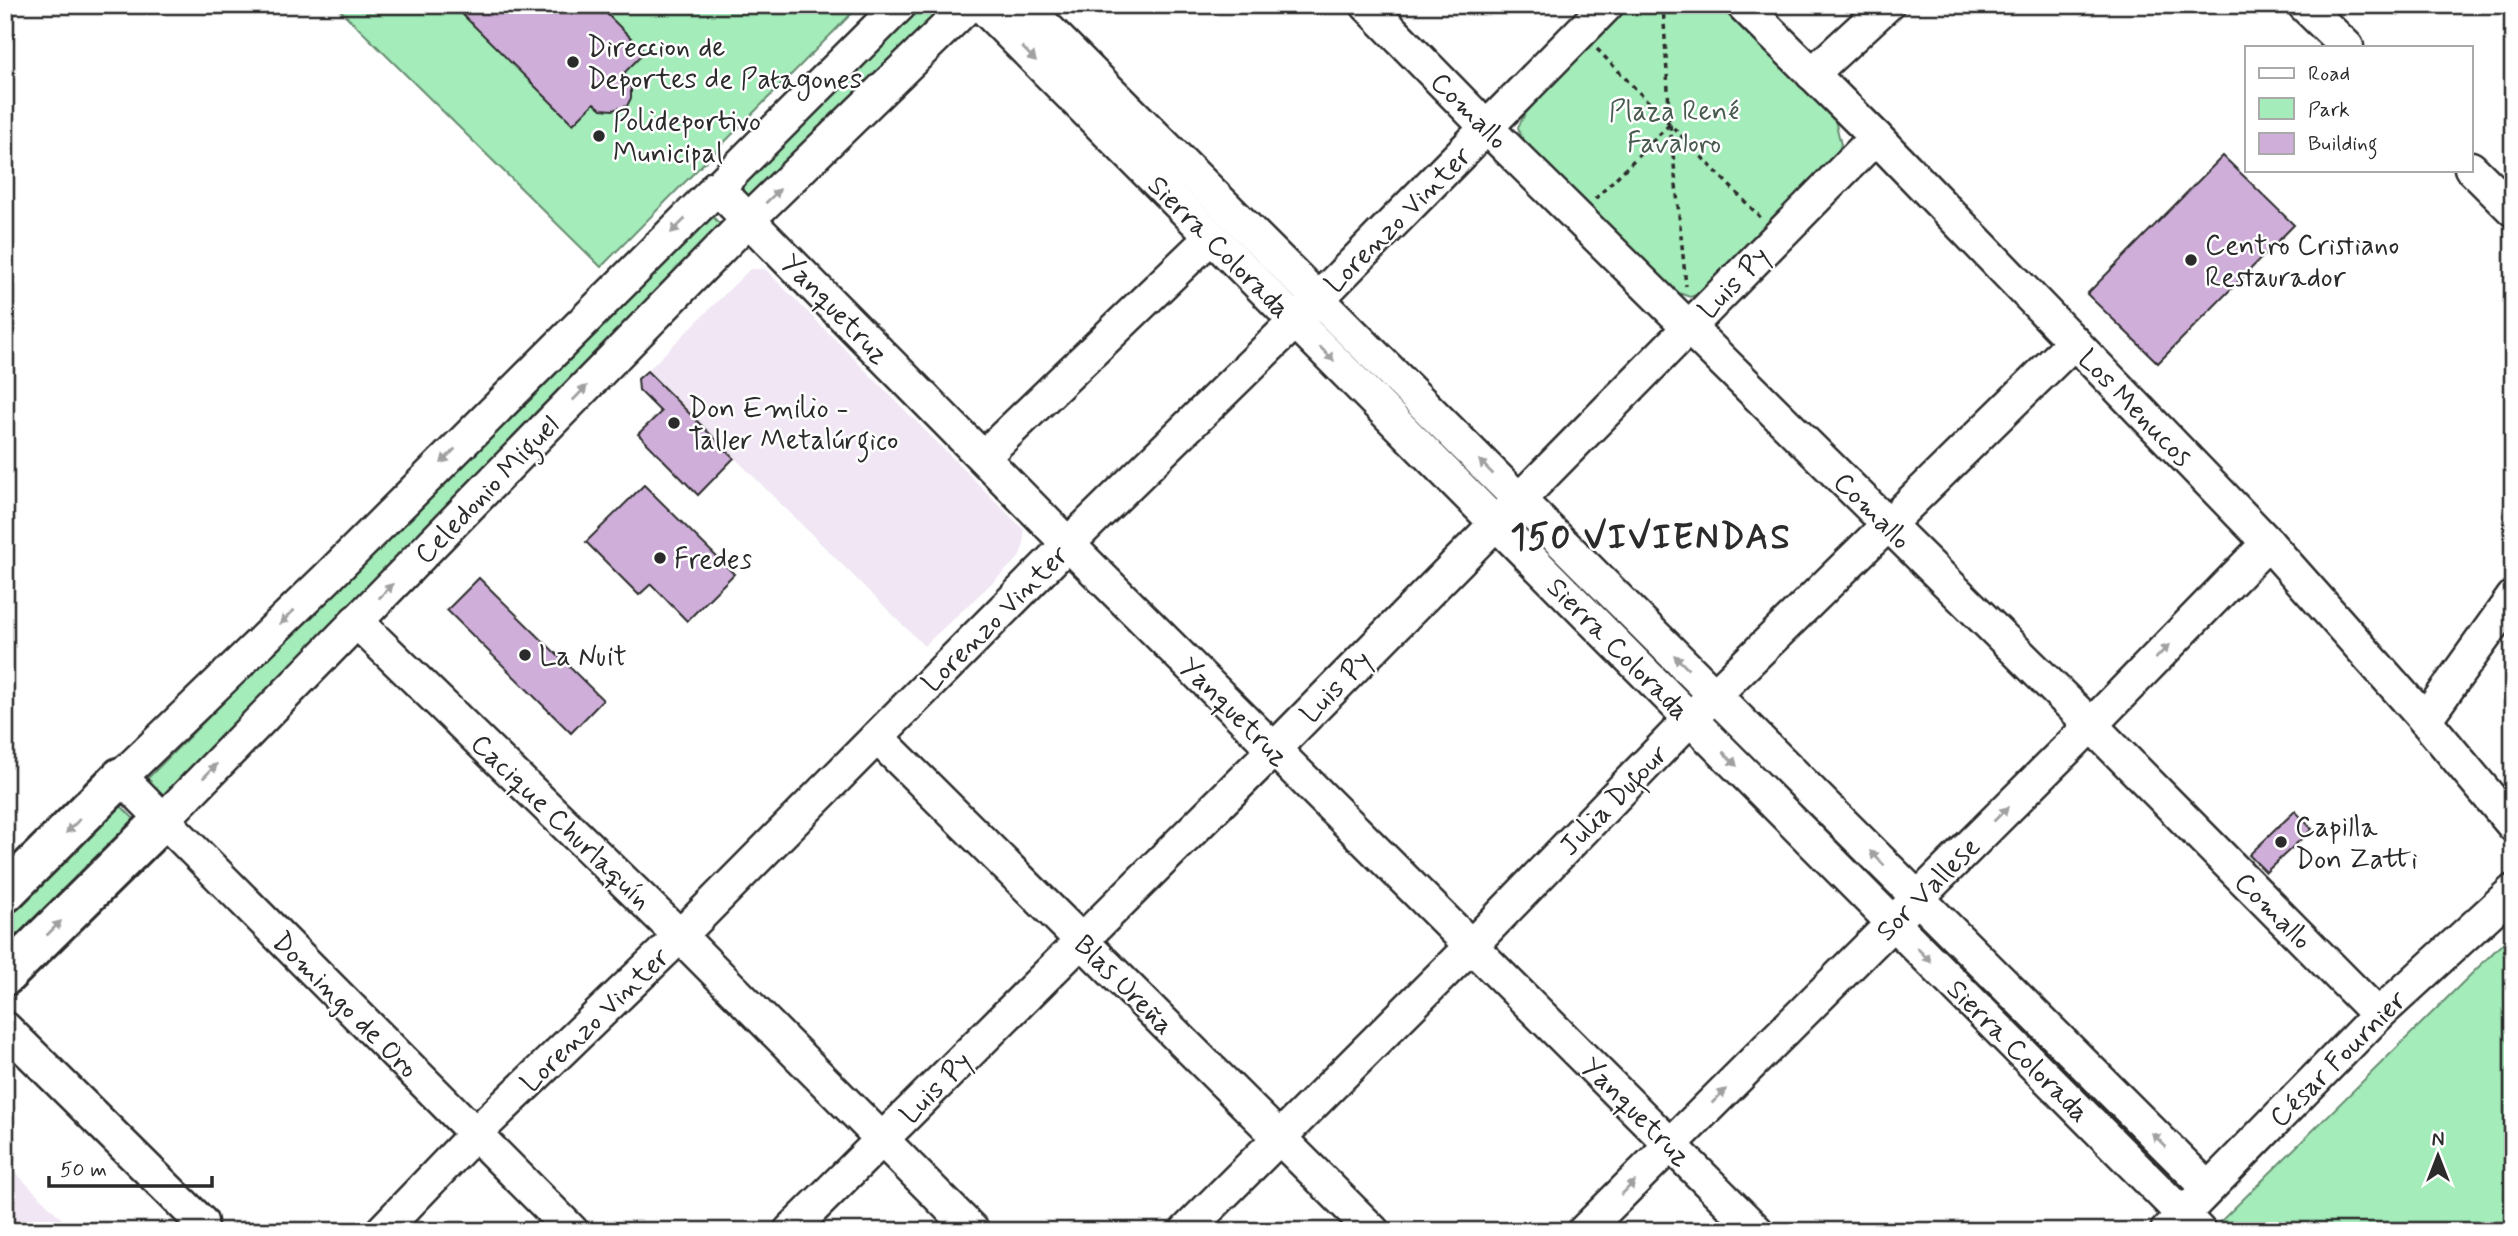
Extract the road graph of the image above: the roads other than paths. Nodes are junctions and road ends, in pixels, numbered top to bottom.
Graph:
1 (900, 5) edge
2 (969, 5) edge
3 (981, 5) edge
4 (1024, 5) edge
5 (1367, 5) edge
6 (1606, 5) edge
7 (1743, 5) edge
8 (1887, 5) edge
9 (2304, 5) edge
10 (2346, 46) edge
11 (1812, 74) junction
12 (1488, 128) junction
13 (1876, 137) junction
14 (2472, 170) edge
15 (716, 187) junction
16 (2513, 210) edge
17 (749, 219) junction
18 (1211, 237) junction
19 (1318, 299) junction
20 (1294, 320) junction
21 (1689, 327) junction
22 (2074, 342) junction
23 (482, 422) junction
24 (982, 457) junction
25 (516, 458) junction
26 (1518, 499) junction
27 (1495, 523) junction
28 (1887, 525) junction
29 (1068, 544) junction
30 (2268, 544) junction
31 (2513, 597) edge
32 (356, 621) junction
33 (1714, 695) junction
34 (1690, 719) junction
35 (2425, 719) junction
36 (2091, 724) junction
37 (877, 737) junction
38 (1274, 749) junction
39 (121, 778) junction
40 (163, 820) junction
41 (2513, 825) edge
42 (2513, 891) edge
43 (5, 893) edge
44 (1917, 898) junction
45 (1893, 923) junction
46 (680, 936) junction
47 (1082, 940) junction
48 (1471, 946) junction
49 (5, 976) edge
50 (2378, 1015) junction
51 (5, 1028) edge
52 (475, 1134) junction
53 (1279, 1137) junction
54 (883, 1140) junction
55 (1671, 1144) junction
56 (2208, 1188) junction
57 (201, 1222) dead end
58 (2183, 1225) edge
59 (382, 1231) edge
60 (572, 1231) edge
61 (790, 1231) edge
62 (973, 1231) edge
63 (1186, 1231) edge
64 (1373, 1231) edge
65 (1584, 1231) edge
66 (1757, 1231) edge

1 - 15 street, Celedonio Miguel
17 -> 2 street, Celedonio Miguel
3 -> 18 street, Sierra Colorada
4 - 19 street, Sierra Colorada
5 - 12 street, Comallo
6 - 12 street, Lorenzo Vinter
7 - 11 street, Los Menucos
8 - 11 street
9 - 10 street
11 - 13 street, Los Menucos
12 - 19 street, Lorenzo Vinter
12 - 21 street, Comallo
13 - 21 street, Luis Py
13 - 22 street, Los Menucos
14 - 16 street
15 - 17 street, Yanquetruz
15 -> 23 street, Celedonio Miguel
17 - 24 street, Yanquetruz
25 -> 17 street, Celedonio Miguel
18 - 20 street, Sierra Colorada
18 - 24 street
19 - 20 street, Lorenzo Vinter
26 -> 19 street, Sierra Colorada
20 -> 27 street, Sierra Colorada
20 - 29 street, Lorenzo Vinter
21 - 26 street, Luis Py
21 - 28 street, Comallo
22 - 28 street, Julia Dufour
22 - 30 street, Los Menucos
23 - 25 street
23 -> 39 street, Celedonio Miguel
24 - 29 street, Yanquetruz
32 -> 25 street, Celedonio Miguel
26 - 27 street, Luis Py
33 -> 26 street, Sierra Colorada
27 - 34 street, Sierra Colorada
27 - 38 street, Luis Py
28 - 33 street, Julia Dufour
28 - 36 street, Comallo
29 - 37 street, Lorenzo Vinter
29 - 38 street, Yanquetruz
30 - 35 street, Los Menucos
36 -> 30 street, Sor Vallese
31 - 35 street
40 -> 32 street, Celedonio Miguel
32 - 46 street, Cacique Churlaquín
33 - 34 street, Julia Dufour
44 -> 33 street, Sierra Colorada
34 -> 45 street, Sierra Colorada
34 - 48 street, Julia Dufour
35 - 41 street, Los Menucos
44 -> 36 street, Sor Vallese
36 - 50 street, Comallo
37 - 46 street, Lorenzo Vinter
37 - 47 street, Blas Ureña
38 - 47 street, Luis Py
38 - 48 street, Yanquetruz
39 - 40 street, Domingo de Oro
39 -> 43 main road, Celedonio Miguel
49 -> 40 main road, Celedonio Miguel
40 - 52 street, Domingo de Oro
42 - 50 street, César Fournier
44 - 45 street, Sor Vallese
56 -> 44 street, Sierra Colorada
55 -> 45 street, Sor Vallese
45 -> 58 street, Sierra Colorada
46 - 52 street, Lorenzo Vinter
46 - 54 street, Cacique Churlaquín
47 - 53 street, Blas Ureña
47 - 54 street, Luis Py
48 - 53 street, Julia Dufour
48 - 55 street, Yanquetruz
50 - 56 street, César Fournier
51 - 57 street
52 - 59 street, Lorenzo Vinter
52 - 60 street, Domingo de Oro
53 - 63 street, Julia Dufour
53 - 64 street, Blas Ureña
54 - 61 street, Luis Py
54 - 62 street, Cacique Churlaquín
65 -> 55 street, Sor Vallese
55 - 66 street, Yanquetruz
56 - 58 street, César Fournier

